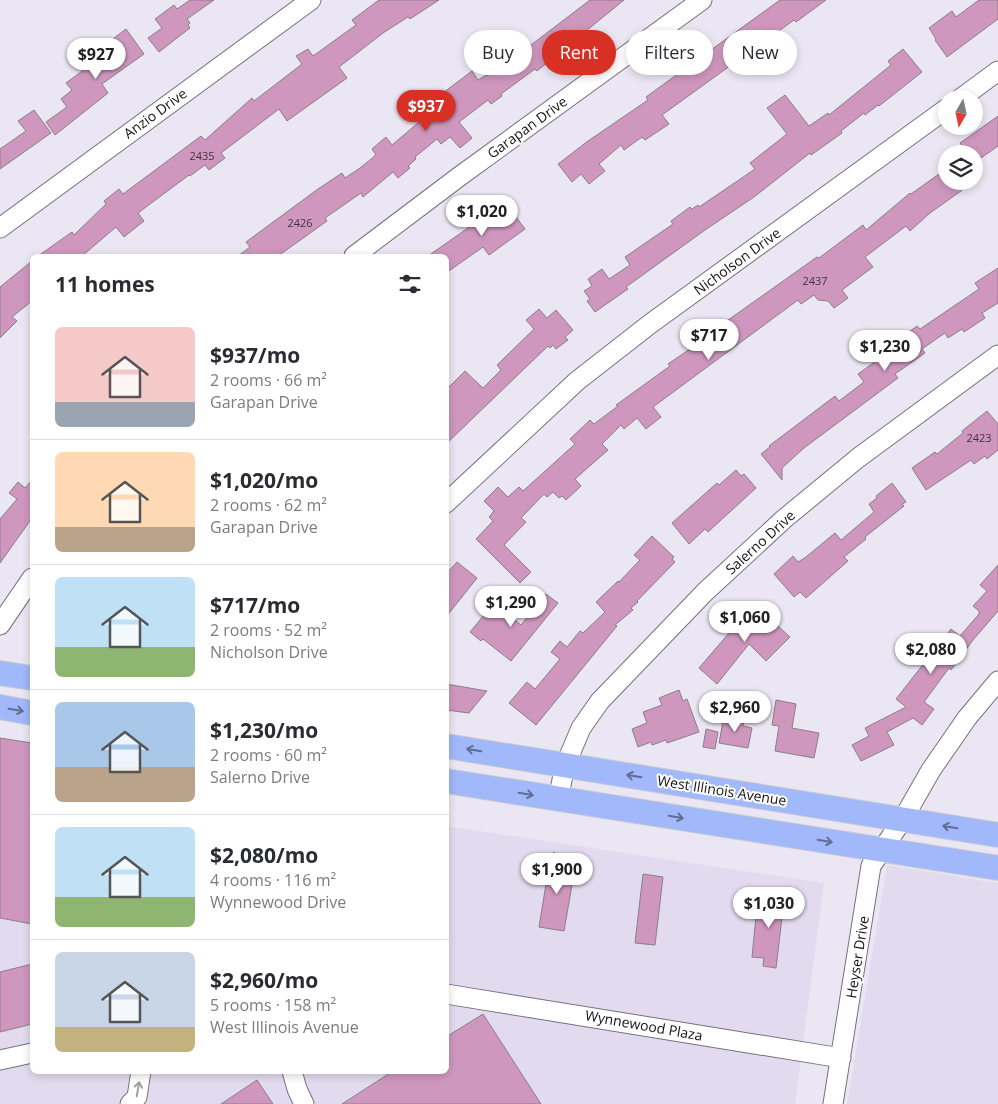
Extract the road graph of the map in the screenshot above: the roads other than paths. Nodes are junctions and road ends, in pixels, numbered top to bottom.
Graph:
1 (311, 0) edge
2 (702, 0) edge
3 (998, 71) edge
4 (972, 90) edge
5 (938, 115) edge
6 (0, 228) edge
7 (357, 254) edge
8 (998, 355) edge
9 (449, 500) edge
10 (30, 581) edge
11 (0, 625) edge
12 (0, 673) edge
13 (30, 678) edge
14 (998, 681) edge
15 (0, 707) edge
16 (30, 713) edge
17 (449, 747) edge
18 (565, 766) junction
19 (449, 781) edge
20 (558, 799) junction
21 (903, 818) junction
22 (998, 835) edge
23 (882, 850) junction
24 (998, 868) edge
25 (449, 994) edge
26 (30, 1052) edge
27 (841, 1058) junction
28 (0, 1060) edge
29 (141, 1074) edge
30 (293, 1074) edge
31 (130, 1104) edge
32 (304, 1104) edge
33 (834, 1104) edge

1 - 6 street, Anzio Drive
2 - 7 street, Garapan Drive
3 - 4 street
5 - 9 street, Nicholson Drive
8 - 18 street, Salerno Drive
10 - 11 street
12 - 13 main road
14 - 21 street, Heyser Drive
15 -> 16 main road
18 -> 17 main road, West Illinois Avenue
18 - 20 street, Salerno Drive
21 -> 18 main road, West Illinois Avenue
19 -> 20 main road
20 -> 23 main road
22 -> 21 main road, West Illinois Avenue
21 - 23 street, Heyser Drive
23 - 24 main road
23 - 27 street, Heyser Drive
25 - 27 street, Wynnewood Plaza
26 - 28 street
27 - 33 street, Heyser Drive
31 -> 29 street
30 - 32 street

